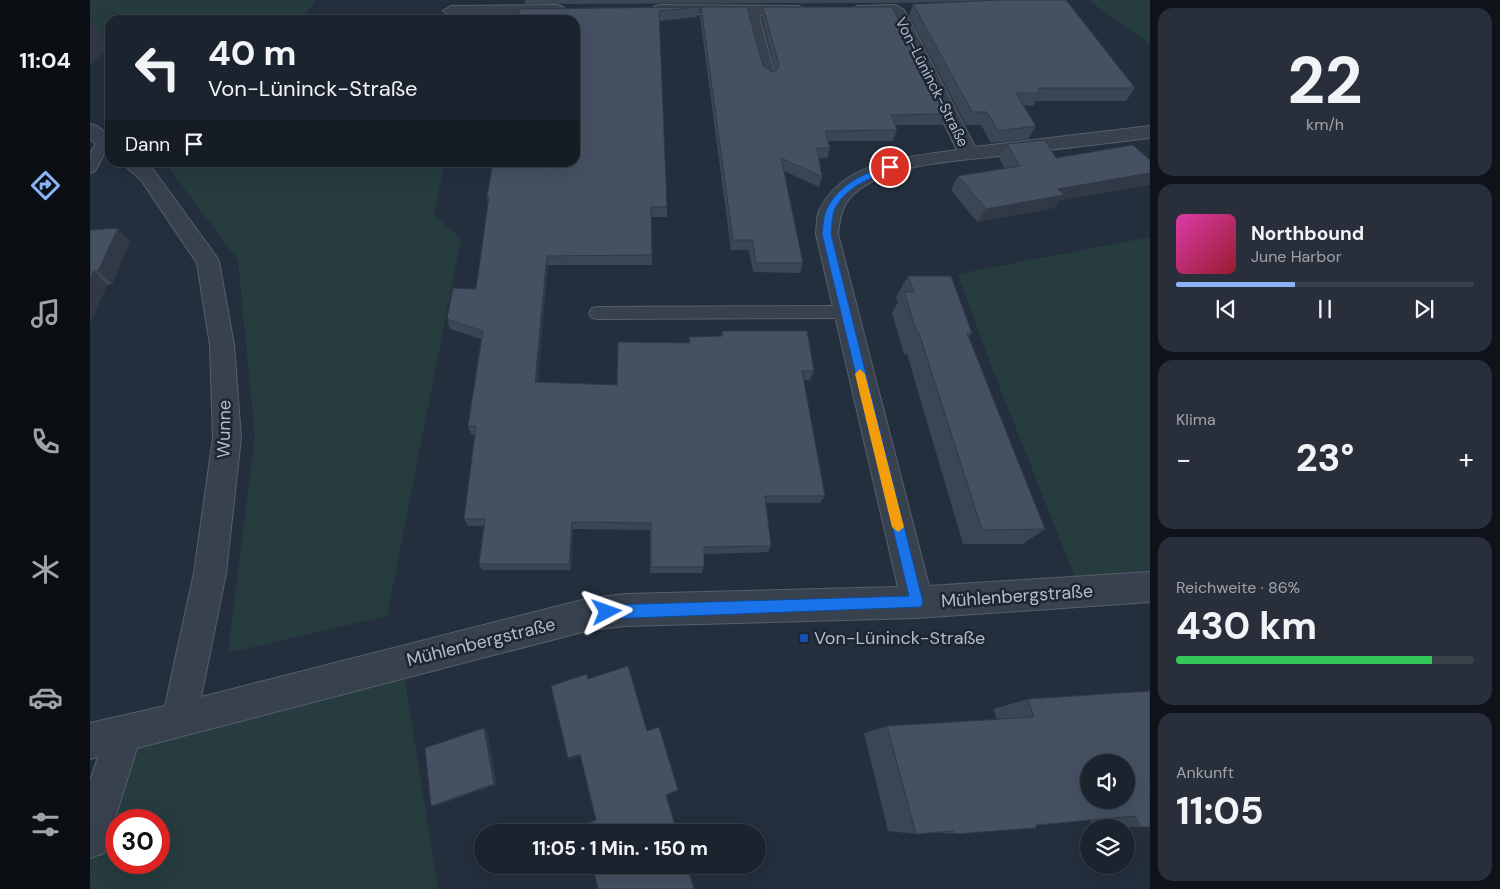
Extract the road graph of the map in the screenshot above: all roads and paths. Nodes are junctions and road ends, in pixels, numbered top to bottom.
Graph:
1 (575, 10) edge
2 (637, 10) edge
3 (450, 11) dead end
4 (752, 11) junction
5 (769, 76) edge
6 (1150, 132) edge
7 (101, 139) edge
8 (969, 154) junction
9 (137, 167) edge
10 (90, 168) edge
11 (598, 312) dead end
12 (844, 312) junction
13 (1150, 587) edge
14 (917, 602) junction
15 (179, 720) junction
16 (106, 737) edge
17 (90, 839) edge

1 - 3 street
2 - 4 street, Von-Lüninck-Straße
4 - 5 lane
4 - 8 street, Von-Lüninck-Straße
6 - 8 street, Von-Lüninck-Straße
7 - 10 lane
8 - 12 street, Von-Lüninck-Straße
9 - 15 street, Wunne
11 - 12 lane
12 - 14 street, Von-Lüninck-Straße
13 - 14 street, Mühlenbergstraße
14 - 15 street, Mühlenbergstraße
15 - 16 street, Mühlenbergstraße
16 - 17 street

